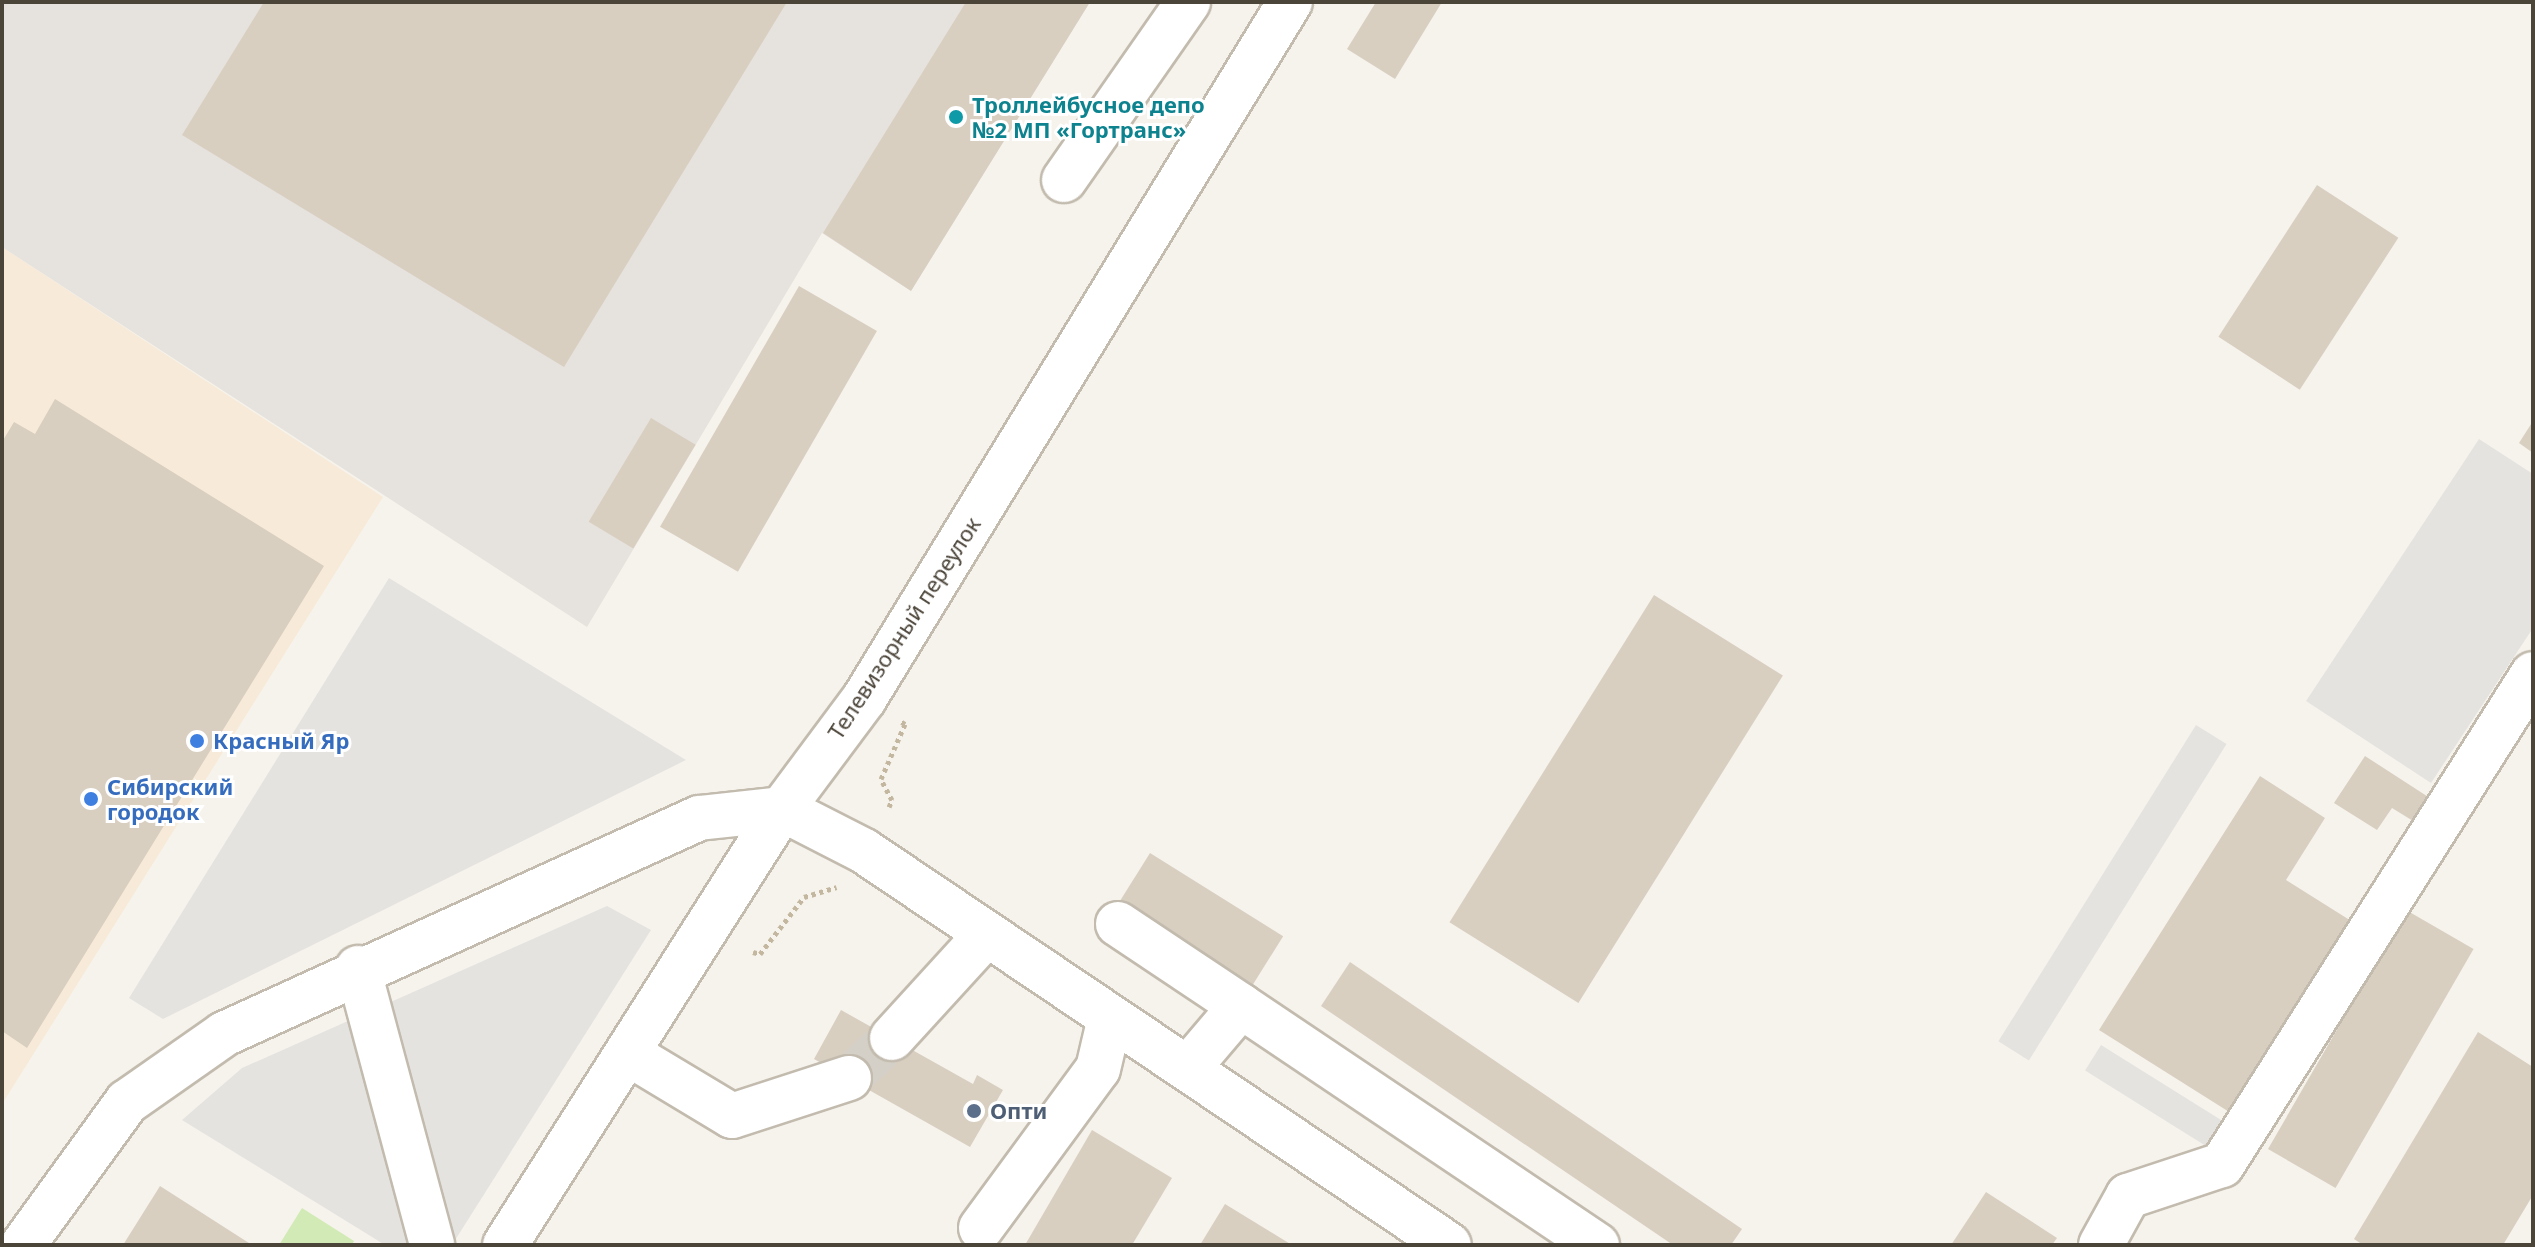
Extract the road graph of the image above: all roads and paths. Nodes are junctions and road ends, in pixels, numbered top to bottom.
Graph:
1 (1188, 2) edge
2 (1285, 4) edge
3 (1064, 180) dead end
4 (2533, 674) edge
5 (895, 718) dead end
6 (889, 807) dead end
7 (782, 809) junction
8 (842, 886) dead end
9 (1118, 924) dead end
10 (986, 935) junction
11 (753, 952) dead end
12 (358, 968) junction
13 (1241, 1006) junction
14 (1110, 1018) junction
15 (892, 1038) tunnel mouth
16 (629, 1054) junction
17 (1189, 1067) junction
18 (849, 1078) tunnel mouth
19 (981, 1228) dead end
20 (23, 1245) edge
21 (432, 1245) edge
22 (505, 1245) edge
23 (1449, 1245) edge
24 (1597, 1245) edge
25 (2101, 1245) edge

1 - 3 street
2 - 7 street, Телевизорный переулок
4 - 25 street
5 - 6 path
7 - 10 street
7 - 12 street
7 - 16 street, Телевизорный переулок
8 - 11 path
9 - 13 street
10 - 14 street
10 - 15 street
12 - 20 street
12 - 21 street
13 - 17 street
13 - 24 street
14 - 17 street
14 - 19 street
16 - 18 street
16 - 22 street, Телевизорный переулок
17 - 23 street

